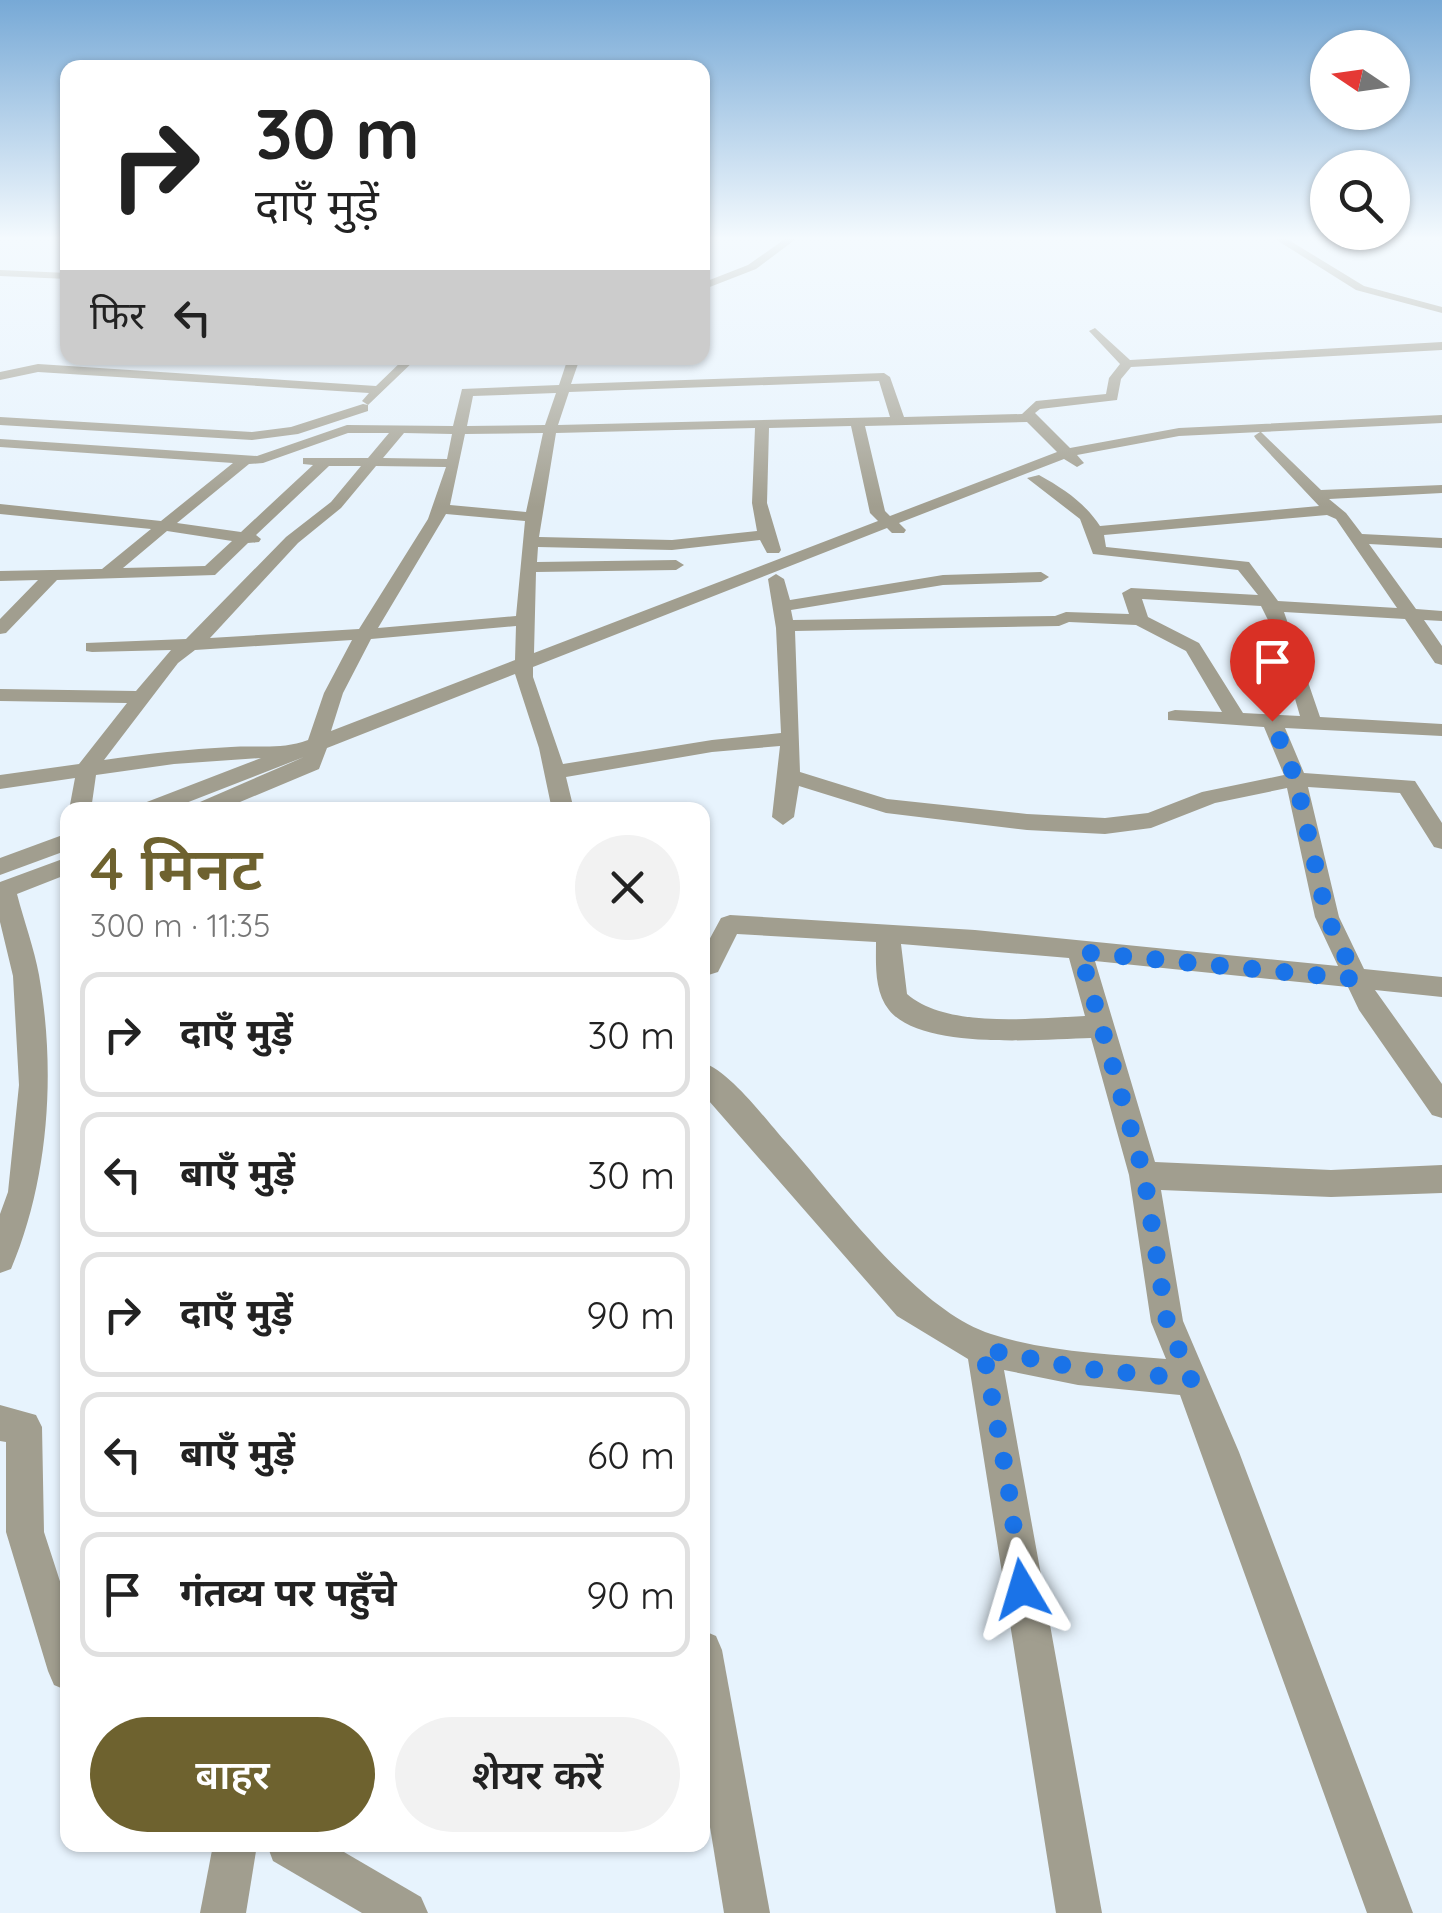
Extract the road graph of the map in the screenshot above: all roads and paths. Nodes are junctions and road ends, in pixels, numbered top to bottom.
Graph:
1 (1094, 331) dead end
2 (1442, 346) edge
3 (1127, 364) junction
4 (99, 365) edge
5 (404, 365) edge
6 (571, 365) edge
7 (90, 370) junction
8 (0, 376) edge
9 (378, 390) junction
10 (562, 390) junction
11 (363, 408) junction
12 (1030, 418) junction
13 (1442, 419) edge
14 (898, 420) junction
15 (857, 421) junction
16 (0, 422) edge
17 (762, 424) junction
18 (456, 428) junction
19 (1442, 428) edge
20 (347, 429) junction
21 (400, 429) junction
22 (550, 430) junction
23 (1261, 436) junction
24 (0, 443) edge
25 (1071, 458) junction
26 (252, 459) junction
27 (324, 462) junction
28 (374, 463) junction
29 (454, 463) junction
30 (1034, 478) junction
31 (1442, 489) edge
32 (1319, 495) junction
33 (0, 509) edge
34 (440, 510) junction
35 (1330, 510) junction
36 (534, 517) junction
37 (893, 525) junction
38 (166, 526) junction
39 (1098, 530) junction
40 (764, 535) junction
41 (247, 538) junction
42 (1357, 539) junction
43 (292, 540) junction
44 (530, 542) junction
45 (1442, 543) edge
46 (676, 565) dead end
47 (528, 566) junction
48 (784, 571) junction
49 (104, 575) junction
50 (0, 576) edge
51 (51, 576) junction
52 (1042, 577) dead end
53 (1268, 604) junction
54 (1409, 615) junction
55 (784, 616) junction
56 (1442, 616) edge
57 (526, 620) junction
58 (1140, 620) junction
59 (0, 629) edge
60 (365, 635) junction
61 (92, 646) dead end
62 (188, 646) junction
63 (1442, 659) edge
64 (524, 668) junction
65 (0, 695) edge
66 (142, 697) junction
67 (1175, 716) dead end
68 (1236, 719) junction
69 (1272, 721) junction
70 (1312, 724) junction
71 (1442, 730) edge
72 (790, 739) junction
73 (314, 755) junction
74 (285, 756) junction
75 (87, 768) junction
76 (554, 772) junction
77 (790, 776) junction
78 (1296, 780) junction
79 (0, 782) edge
80 (81, 802) edge
81 (167, 802) edge
82 (217, 802) edge
83 (561, 802) edge
84 (783, 817) dead end
85 (1442, 841) edge
86 (60, 845) edge
87 (60, 867) edge
88 (1, 883) edge
89 (888, 933) junction
90 (1080, 952) junction
91 (710, 963) edge
92 (1356, 979) junction
93 (1442, 988) edge
94 (1102, 1028) junction
95 (710, 1082) edge
96 (1442, 1106) edge
97 (1144, 1175) junction
98 (1442, 1179) edge
99 (0, 1258) edge
100 (983, 1349) junction
101 (1191, 1379) junction
102 (0, 1423) edge
103 (60, 1645) edge
104 (710, 1697) edge
105 (233, 1852) edge
106 (301, 1852) edge
107 (223, 1913) edge
108 (405, 1913) edge
109 (747, 1913) edge
110 (1079, 1913) edge
111 (1390, 1913) edge

1 - 3 street
2 - 3 street
3 - 12 street
4 - 7 street
5 - 9 street
6 - 10 street
7 - 8 street
7 - 9 street
9 - 11 street
10 - 14 street
10 - 18 street
10 - 22 street
11 - 16 street
11 - 20 street
12 - 14 street
12 - 25 street
13 - 25 street
14 - 15 street
15 - 17 street
15 - 37 street
17 - 22 street
17 - 40 street
18 - 21 street
18 - 22 street
18 - 29 street
19 - 23 street
20 - 21 street
20 - 26 street
21 - 28 street
22 - 36 street
23 - 25 street
23 - 32 street
24 - 26 street
25 - 30 street
25 - 37 street
26 - 27 street
26 - 38 street
27 - 28 street
27 - 41 street
28 - 29 street
28 - 43 street
29 - 34 street
30 - 37 street
30 - 39 street
31 - 32 street
32 - 35 street
33 - 38 street
34 - 36 street
34 - 60 street
35 - 39 street
35 - 42 street
36 - 44 street
37 - 48 street
38 - 41 street
38 - 49 street
39 - 53 street
40 - 44 street
40 - 48 street
41 - 43 street
41 - 49 street
42 - 45 street
42 - 54 street
43 - 62 street
44 - 47 street
46 - 47 street
47 - 57 street
48 - 55 street
48 - 64 street
49 - 51 street
50 - 51 street
51 - 59 street
52 - 55 street
53 - 54 street
53 - 58 street
53 - 70 street
54 - 56 street
54 - 63 street
55 - 58 street
55 - 72 street
57 - 60 street
57 - 64 street
58 - 68 street
60 - 62 street
60 - 73 street
61 - 62 street
62 - 66 street
64 - 73 street
64 - 76 street
65 - 66 street
66 - 75 street
67 - 68 street
68 - 69 street
69 - 70 street
69 - 78 street
70 - 71 street
72 - 76 street
72 - 77 street
73 - 74 street
73 - 82 street
74 - 75 street
74 - 81 street
75 - 79 street
75 - 80 street
76 - 83 street
77 - 78 street
77 - 84 street
78 - 85 street
78 - 92 street
86 - 88 street
87 - 88 street
88 - 99 street
89 - 90 street
89 - 91 street
89 - 94 street
90 - 92 street
90 - 94 street
92 - 93 street
92 - 96 street
94 - 97 street
95 - 100 street
97 - 98 street
97 - 101 street
100 - 101 street
100 - 110 street
101 - 111 street
102 - 103 street
104 - 109 street
105 - 107 street
106 - 108 street

